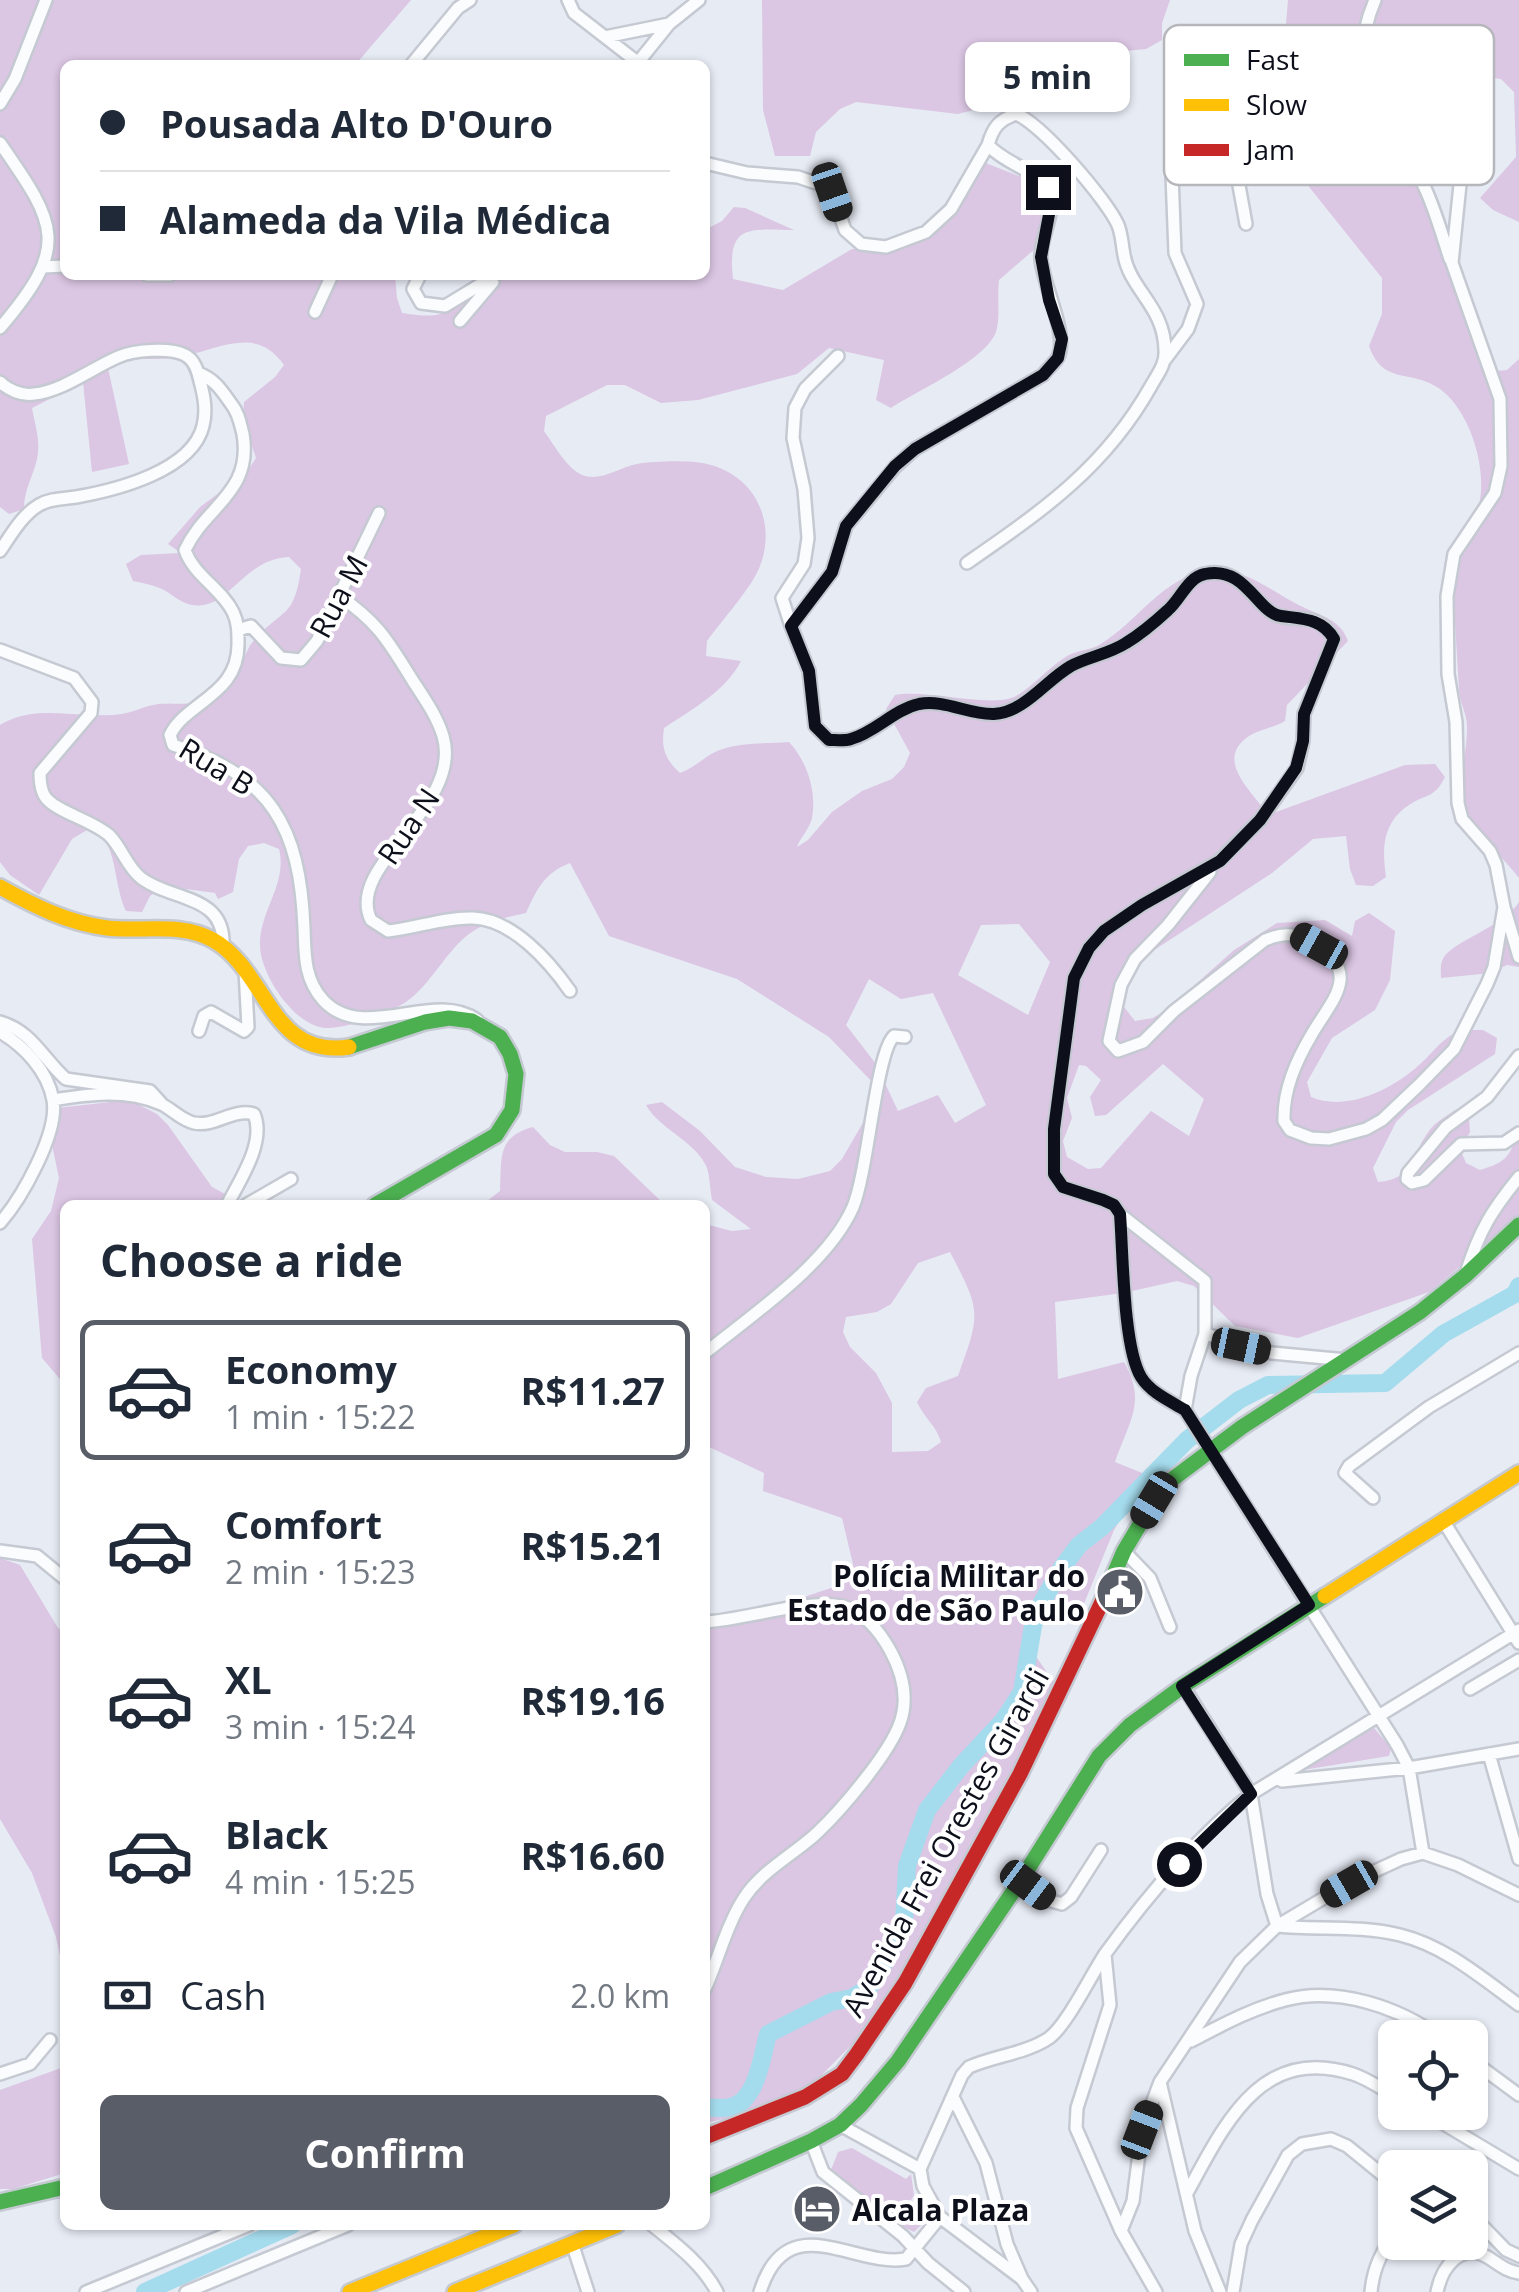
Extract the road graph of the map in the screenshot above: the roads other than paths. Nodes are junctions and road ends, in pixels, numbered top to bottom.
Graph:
1 (46, 0) edge
2 (470, 0) edge
3 (568, 0) edge
4 (699, 0) edge
5 (1375, 0) edge
6 (669, 24) junction
7 (1366, 25) edge
8 (605, 37) junction
9 (415, 60) edge
10 (632, 60) edge
11 (639, 60) edge
12 (0, 104) edge
13 (0, 143) edge
14 (988, 145) junction
15 (710, 164) edge
16 (1172, 185) edge
17 (1239, 185) edge
18 (1424, 185) edge
19 (1460, 185) edge
20 (1246, 224) dead end
21 (1452, 263) junction
22 (60, 266) edge
23 (42, 267) junction
24 (330, 280) edge
25 (418, 280) edge
26 (489, 280) edge
27 (493, 280) edge
28 (315, 312) dead end
29 (460, 320) dead end
30 (0, 328) edge
31 (838, 356) dead end
32 (1164, 362) junction
33 (198, 373) junction
34 (0, 382) edge
35 (379, 512) dead end
36 (0, 552) edge
37 (966, 563) dead end
38 (338, 596) junction
39 (791, 626) junction
40 (238, 630) junction
41 (0, 650) edge
42 (1220, 861) junction
43 (0, 887) edge
44 (1504, 907) junction
45 (223, 945) junction
46 (1519, 957) edge
47 (245, 966) junction
48 (570, 991) dead end
49 (0, 1022) edge
50 (484, 1025) junction
51 (199, 1031) dead end
52 (0, 1032) edge
53 (905, 1036) dead end
54 (1519, 1056) edge
55 (53, 1100) junction
56 (163, 1105) junction
57 (1519, 1133) edge
58 (1519, 1177) edge
59 (291, 1179) dead end
60 (229, 1200) edge
61 (255, 1200) edge
62 (384, 1200) edge
63 (1120, 1214) junction
64 (0, 1223) edge
65 (1519, 1225) edge
66 (1465, 1276) junction
67 (1205, 1334) junction
68 (710, 1349) edge
69 (1519, 1352) edge
70 (1347, 1360) junction
71 (1187, 1413) junction
72 (1208, 1447) junction
73 (1519, 1474) edge
74 (1373, 1498) dead end
75 (1444, 1522) junction
76 (0, 1551) edge
77 (1124, 1551) junction
78 (60, 1575) edge
79 (1309, 1605) junction
80 (710, 1622) edge
81 (1170, 1627) dead end
82 (1517, 1635) edge
83 (1519, 1660) edge
84 (1182, 1686) junction
85 (1470, 1689) dead end
86 (1380, 1714) junction
87 (1519, 1748) edge
88 (1489, 1754) junction
89 (1409, 1768) junction
90 (1303, 1771) junction
91 (1251, 1794) junction
92 (1102, 1850) dead end
93 (1423, 1854) junction
94 (1519, 1859) edge
95 (1021, 1880) junction
96 (1519, 1895) edge
97 (1276, 1926) junction
98 (1105, 1955) junction
99 (710, 1976) edge
100 (1519, 2005) edge
101 (1519, 2018) edge
102 (1410, 2020) edge
103 (50, 2040) dead end
104 (1187, 2043) junction
105 (1488, 2072) edge
106 (0, 2074) edge
107 (1160, 2082) junction
108 (1378, 2087) edge
109 (1519, 2095) edge
110 (954, 2099) junction
111 (840, 2125) junction
112 (1454, 2130) edge
113 (710, 2135) edge
114 (811, 2142) junction
115 (920, 2169) junction
116 (1519, 2169) edge
117 (1378, 2171) edge
118 (710, 2186) edge
119 (60, 2188) edge
120 (1187, 2192) junction
121 (0, 2202) edge
122 (940, 2218) junction
123 (237, 2230) edge
124 (336, 2230) edge
125 (502, 2230) edge
126 (605, 2230) edge
127 (658, 2230) edge
128 (1121, 2231) junction
129 (1488, 2232) edge
130 (572, 2244) junction
131 (916, 2247) junction
132 (1519, 2256) edge
133 (1379, 2260) edge
134 (1519, 2274) edge
135 (1022, 2279) junction
136 (86, 2292) edge
137 (186, 2292) edge
138 (350, 2292) edge
139 (455, 2292) edge
140 (588, 2292) edge
141 (718, 2292) edge
142 (760, 2292) edge
143 (964, 2292) edge
144 (1031, 2292) edge
145 (1156, 2292) edge
146 (1220, 2292) edge
147 (1233, 2292) edge
148 (1370, 2292) edge
149 (1438, 2292) edge

1 - 12 street
2 - 9 street
3 - 8 street
4 - 6 street
5 - 7 street
6 - 8 street
6 - 11 street
8 - 10 street
13 - 23 street
14 - 15 street
14 - 32 street
14 - 39 street
16 - 32 street
17 - 20 street
18 - 21 street
19 - 21 street
21 - 44 street
22 - 23 street
23 - 30 street
24 - 28 street
25 - 26 street
27 - 29 street
31 - 39 street
32 - 37 street
33 - 34 street
33 - 36 street
33 - 40 street
35 - 38 street, Rua M
38 - 40 street, Rua M
38 - 48 street, Rua N
39 - 42 street
40 - 50 street, Rua B
41 - 45 street
42 - 44 street
42 - 63 street
43 - 45 street
44 - 46 street
45 - 47 street
47 - 50 street
47 - 51 street
49 - 56 street
50 - 62 street
52 - 55 street
53 - 68 street
54 - 57 street
55 - 56 street
55 - 64 street
56 - 60 street
58 - 66 street
59 - 61 street
63 - 67 street
63 - 71 street
65 - 66 street, Avenida Frei Orestes Girardi
66 - 70 street, Avenida Frei Orestes Girardi
67 - 70 street
67 - 71 street
69 - 74 street
70 - 72 street, Avenida Frei Orestes Girardi
71 - 72 street
72 - 77 street, Avenida Frei Orestes Girardi
72 - 79 street
73 - 75 street
75 - 79 street
75 - 82 street
76 - 78 street
77 - 81 street
77 - 113 street, Avenida Frei Orestes Girardi
79 - 84 street
79 - 86 street
80 - 99 street
82 - 86 street
83 - 85 street
84 - 91 street
84 - 95 street
86 - 89 street
86 - 90 street
87 - 88 street
88 - 89 street
88 - 94 street
89 - 90 street
89 - 93 street
90 - 91 street
91 - 97 street
91 - 98 street
92 - 95 street
93 - 96 street
93 - 97 street
95 - 111 street
97 - 100 street
97 - 104 street
98 - 110 street
98 - 128 street
100 - 101 street
102 - 104 street
103 - 106 street
104 - 107 street
105 - 109 street
107 - 120 street
107 - 128 street
108 - 120 street
110 - 115 street
110 - 135 street
111 - 114 street
111 - 115 street
112 - 116 street
114 - 118 street
114 - 131 street
115 - 122 street
117 - 147 street
119 - 121 street
120 - 146 street
122 - 131 street
122 - 135 street
123 - 136 street
124 - 137 street
125 - 138 street
126 - 130 street
127 - 141 street
128 - 145 street
129 - 132 street
130 - 139 street
130 - 140 street
131 - 142 street
131 - 143 street
133 - 148 street
134 - 149 street
135 - 144 street

